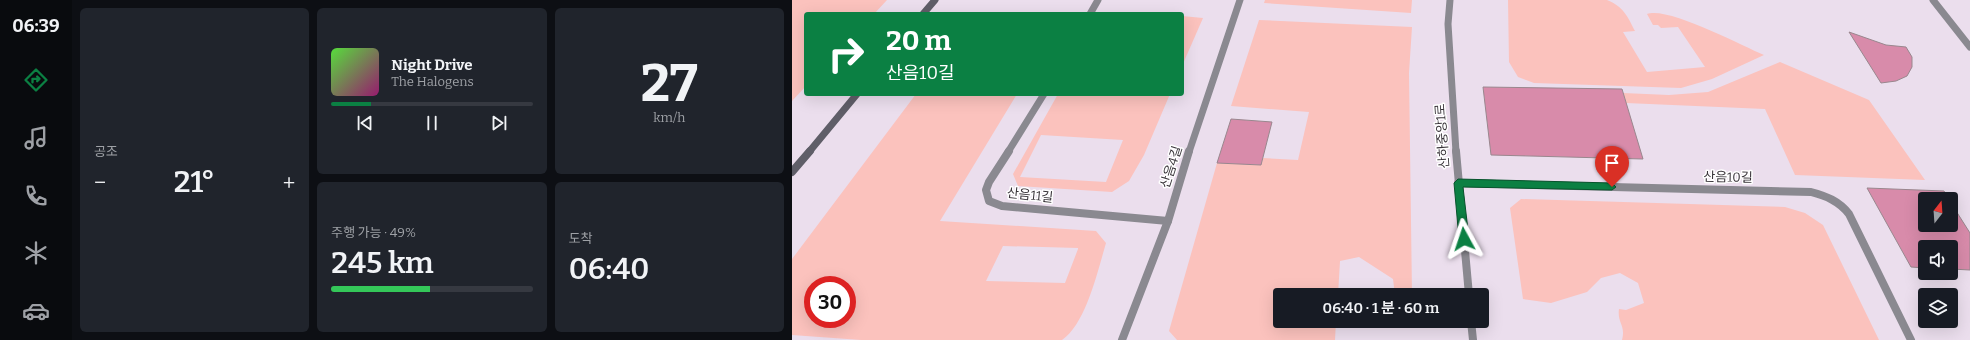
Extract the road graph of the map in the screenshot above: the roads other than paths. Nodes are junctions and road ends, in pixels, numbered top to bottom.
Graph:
1 (935, 0) edge
2 (1098, 0) edge
3 (1240, 0) edge
4 (1450, 0) edge
5 (1933, 0) edge
6 (925, 12) edge
7 (1091, 12) edge
8 (1970, 47) edge
9 (855, 96) edge
10 (1043, 96) edge
11 (792, 172) edge
12 (1458, 183) junction
13 (1168, 221) junction
14 (1468, 288) edge
15 (1472, 328) edge
16 (1122, 340) edge
17 (1473, 340) edge
18 (1912, 340) edge

1 - 6 main road
2 - 7 street
3 - 13 street, 산음4길
4 - 12 street, 산하중앙1로
5 - 8 street
9 - 11 main road
10 - 13 street, 산음11길
12 - 14 street, 산하중앙1로
12 - 18 street, 산음10길
13 - 16 street, 산음4길
15 - 17 street

